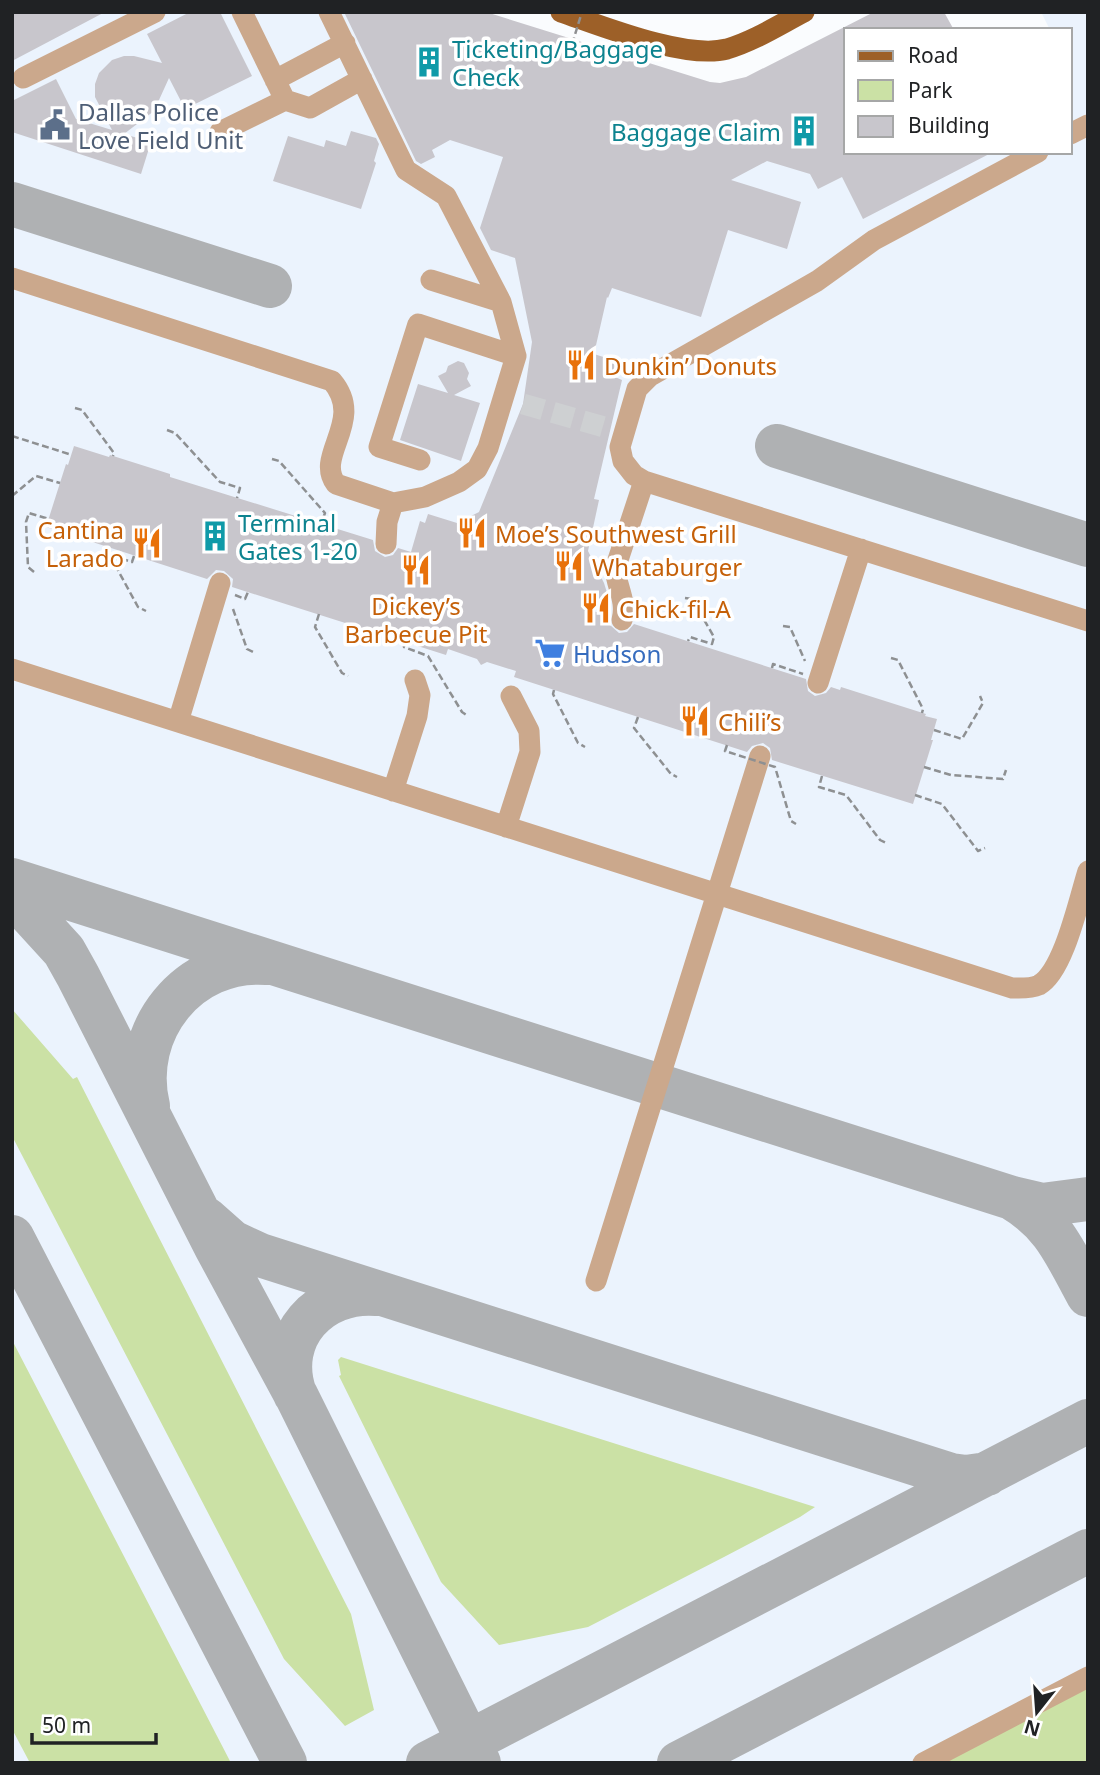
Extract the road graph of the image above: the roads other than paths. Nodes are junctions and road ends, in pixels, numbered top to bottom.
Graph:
1 (155, 12) edge
2 (242, 12) edge
3 (329, 12) edge
4 (561, 12) edge
5 (804, 12) edge
6 (345, 43) junction
7 (23, 78) dead end
8 (362, 79) junction
9 (275, 80) junction
10 (285, 100) junction
11 (220, 132) dead end
12 (1034, 154) edge
13 (12, 278) edge
14 (431, 280) dead end
15 (501, 302) junction
16 (516, 356) junction
17 (420, 460) dead end
18 (643, 481) junction
19 (393, 503) junction
20 (386, 544) dead end
21 (861, 549) junction
22 (220, 583) dead end
23 (622, 620) dead end
24 (1088, 621) edge
25 (12, 670) edge
26 (812, 676) road end
27 (415, 680) dead end
28 (511, 696) dead end
29 (178, 722) junction
30 (760, 756) dead end
31 (393, 791) junction
32 (506, 827) junction
33 (1088, 871) edge
34 (718, 894) junction
35 (596, 1281) dead end
36 (1088, 1677) edge
37 (923, 1763) edge

1 - 7 lane
2 - 9 lane
3 - 6 lane
4 - 5 main road
6 - 8 lane
6 - 9 lane
8 - 10 lane
8 - 15 lane
9 - 10 lane
10 - 11 lane
12 - 18 lane
13 - 19 lane
14 - 15 lane
15 - 16 lane
16 - 17 lane
16 - 19 lane
18 - 21 lane
18 - 23 lane
19 - 20 lane
21 - 24 lane
21 - 26 lane
22 - 29 lane
25 - 29 lane
27 - 31 lane
28 - 32 lane
29 - 31 lane
30 - 34 lane
31 - 32 lane
32 - 34 lane
33 - 34 lane
34 - 35 lane
36 - 37 lane

